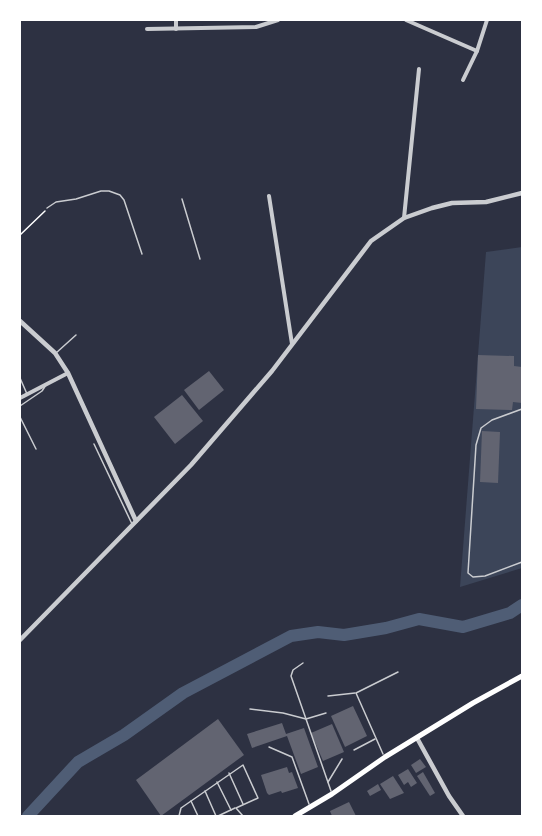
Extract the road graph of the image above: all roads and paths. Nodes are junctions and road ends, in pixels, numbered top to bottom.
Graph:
1 (176, 20) edge
2 (278, 20) edge
3 (406, 20) edge
4 (487, 20) edge
5 (147, 29) dead end
6 (176, 29) junction
7 (477, 51) junction
8 (419, 69) dead end
9 (463, 80) dead end
10 (522, 193) edge
11 (269, 196) dead end
12 (182, 200) dead end
13 (47, 208) joint
14 (404, 218) junction
15 (20, 235) edge
16 (142, 254) dead end
17 (200, 259) dead end
18 (20, 322) edge
19 (76, 335) dead end
20 (292, 345) junction
21 (55, 353) junction
22 (69, 373) junction
23 (20, 378) edge
24 (46, 385) junction
25 (27, 394) junction
26 (20, 398) edge
27 (20, 406) edge
28 (522, 409) edge
29 (20, 417) edge
30 (94, 444) dead end
31 (36, 448) dead end
32 (134, 523) junction
33 (522, 561) edge
34 (20, 639) edge
35 (303, 663) dead end
36 (398, 672) dead end
37 (522, 676) edge
38 (356, 693) junction
39 (328, 696) dead end
40 (250, 709) dead end
41 (326, 713) dead end
42 (306, 719) junction
43 (376, 738) junction
44 (417, 738) junction
45 (269, 747) dead end
46 (354, 750) dead end
47 (385, 757) junction
48 (342, 759) dead end
49 (230, 773) junction
50 (217, 782) junction
51 (328, 783) junction
52 (205, 791) junction
53 (332, 794) junction
54 (190, 800) junction
55 (243, 805) junction
56 (236, 808) junction
57 (310, 808) junction
58 (231, 810) junction
59 (179, 816) edge
60 (198, 816) edge
61 (217, 816) edge
62 (242, 816) edge
63 (295, 816) edge
64 (463, 816) edge

1 - 6 street
2 - 6 street
3 - 7 street
4 - 7 street
5 - 6 street
7 - 9 street
8 - 14 street
10 - 14 street
11 - 20 street
12 - 17 lane
13 - 15 path
13 - 16 lane
14 - 20 street
18 - 21 street
19 - 21 lane
20 - 32 street
21 - 22 street
22 - 24 street
22 - 32 street
23 - 25 lane
24 - 25 street
24 - 27 lane
25 - 26 street
28 - 33 lane
29 - 31 lane
30 - 32 lane
32 - 34 street
35 - 42 lane
36 - 38 lane
37 - 44 main road
38 - 39 lane
38 - 43 lane
40 - 42 lane
41 - 42 lane
42 - 51 lane
43 - 46 lane
43 - 47 lane
44 - 47 main road
44 - 64 street
45 - 57 lane
47 - 53 main road
48 - 51 lane
49 - 50 lane
49 - 55 lane
49 - 55 lane
50 - 52 lane
50 - 58 lane
51 - 53 lane
52 - 54 lane
52 - 61 lane
53 - 57 main road
54 - 59 lane
54 - 60 lane
55 - 56 lane
56 - 58 lane
56 - 62 lane
57 - 63 main road
58 - 61 lane

